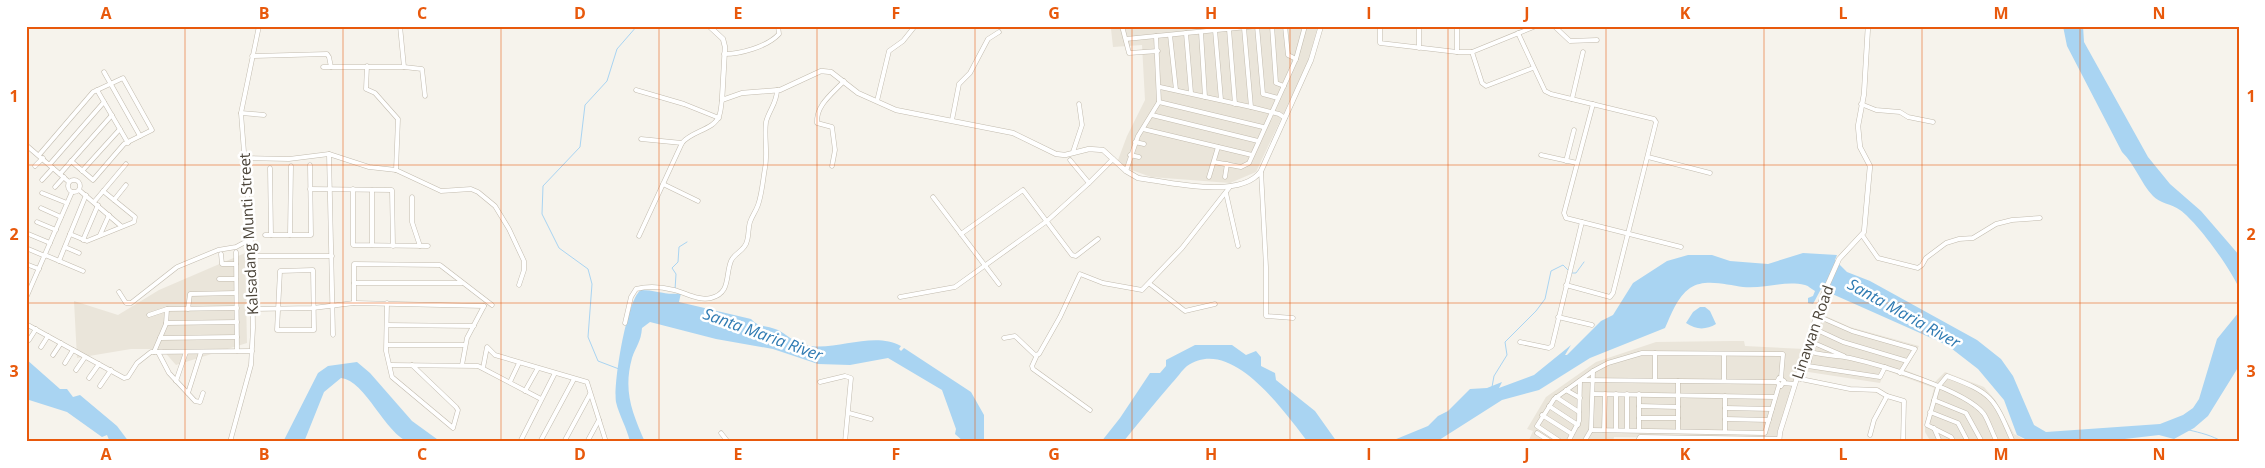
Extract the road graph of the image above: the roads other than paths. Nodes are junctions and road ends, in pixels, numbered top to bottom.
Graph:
1 (259, 26) edge
2 (400, 26) edge
3 (708, 26) edge
4 (778, 26) edge
5 (915, 26) edge
6 (1122, 26) edge
7 (1257, 26) edge
8 (1272, 26) edge
9 (1285, 26) edge
10 (1305, 26) edge
11 (1320, 26) edge
12 (1380, 26) edge
13 (1419, 26) edge
14 (1457, 26) edge
15 (1536, 26) edge
16 (1554, 26) edge
17 (1868, 26) edge
18 (1244, 28) junction
19 (1229, 29) junction
20 (1215, 30) junction
21 (998, 32) dead end
22 (1201, 32) junction
23 (1186, 33) junction
24 (1518, 33) junction
25 (1170, 35) junction
26 (1156, 36) junction
27 (1126, 39) junction
28 (1598, 40) dead end
29 (1419, 48) junction
30 (1158, 51) junction
31 (1457, 52) junction
32 (1472, 52) junction
33 (1583, 52) dead end
34 (724, 54) junction
35 (252, 56) junction
36 (1296, 58) junction
37 (368, 66) junction
38 (323, 67) dead end
39 (331, 67) junction
40 (404, 67) junction
41 (1533, 68) junction
42 (104, 72) dead end
43 (844, 81) junction
44 (110, 83) junction
45 (1284, 86) junction
46 (1160, 87) junction
47 (97, 90) junction
48 (636, 90) dead end
49 (777, 90) junction
50 (1176, 90) junction
51 (1191, 93) junction
52 (425, 96) dead end
53 (1205, 97) junction
54 (1278, 98) junction
55 (1572, 99) junction
56 (722, 100) junction
57 (1221, 100) junction
58 (877, 101) junction
59 (104, 102) junction
60 (1159, 102) junction
61 (1079, 104) dead end
62 (1235, 104) junction
63 (1593, 104) junction
64 (1861, 104) junction
65 (1251, 107) junction
66 (241, 113) junction
67 (1272, 113) junction
68 (112, 115) junction
69 (264, 115) dead end
70 (1152, 115) junction
71 (719, 118) junction
72 (1285, 118) junction
73 (952, 120) junction
74 (1933, 122) dead end
75 (1263, 127) junction
76 (120, 129) junction
77 (1143, 129) junction
78 (1574, 130) dead end
79 (140, 136) junction
80 (642, 139) dead end
81 (1258, 141) junction
82 (1135, 142) junction
83 (128, 143) junction
84 (682, 143) junction
85 (1144, 144) dead end
86 (26, 145) edge
87 (1218, 147) junction
88 (1073, 152) junction
89 (328, 154) junction
90 (1252, 154) junction
91 (1130, 155) junction
92 (1541, 155) dead end
93 (41, 156) junction
94 (1139, 157) dead end
95 (1648, 157) junction
96 (244, 158) junction
97 (1113, 158) junction
98 (1070, 160) dead end
99 (71, 161) junction
100 (1566, 161) junction
101 (1214, 162) junction
102 (126, 164) dead end
103 (1227, 164) junction
104 (1577, 164) junction
105 (310, 165) dead end
106 (35, 166) dead end
107 (51, 166) junction
108 (290, 166) dead end
109 (832, 166) dead end
110 (270, 168) dead end
111 (396, 170) junction
112 (1126, 170) junction
113 (82, 171) junction
114 (1260, 171) junction
115 (1710, 174) dead end
116 (62, 176) junction
117 (1209, 177) dead end
118 (1225, 177) dead end
119 (42, 180) dead end
120 (69, 182) junction
121 (1089, 183) junction
122 (663, 184) junction
123 (126, 185) dead end
124 (55, 188) dead end
125 (1229, 188) junction
126 (310, 189) junction
127 (330, 189) junction
128 (353, 189) junction
129 (79, 190) junction
130 (372, 190) junction
131 (103, 191) junction
132 (72, 192) junction
133 (42, 193) dead end
134 (1226, 193) junction
135 (86, 196) junction
136 (934, 197) dead end
137 (412, 198) dead end
138 (114, 200) junction
139 (698, 201) dead end
140 (94, 202) junction
141 (67, 203) junction
142 (98, 205) junction
143 (41, 208) dead end
144 (109, 214) junction
145 (62, 217) junction
146 (2040, 218) dead end
147 (1047, 220) junction
148 (37, 222) dead end
149 (1582, 222) junction
150 (121, 226) junction
151 (56, 230) junction
152 (26, 233) edge
153 (1628, 233) junction
154 (70, 234) junction
155 (961, 234) junction
156 (100, 235) junction
157 (265, 235) dead end
158 (271, 235) junction
159 (290, 235) junction
160 (1862, 235) junction
161 (639, 236) dead end
162 (1098, 239) dead end
163 (83, 240) junction
164 (251, 240) junction
165 (50, 243) junction
166 (372, 245) junction
167 (393, 246) junction
168 (420, 246) junction
169 (428, 246) dead end
170 (1238, 246) dead end
171 (65, 247) junction
172 (1681, 247) dead end
173 (26, 248) edge
174 (236, 252) dead end
175 (79, 253) dead end
176 (221, 254) dead end
177 (45, 255) junction
178 (252, 256) junction
179 (332, 256) junction
180 (59, 261) junction
181 (26, 264) edge
182 (236, 264) junction
183 (985, 266) junction
184 (39, 269) junction
185 (83, 271) dead end
186 (219, 279) dead end
187 (236, 279) junction
188 (26, 280) edge
189 (33, 282) junction
190 (462, 283) junction
191 (354, 284) junction
192 (999, 284) dead end
193 (1150, 284) junction
194 (1566, 285) junction
195 (520, 286) dead end
196 (119, 292) dead end
197 (236, 293) junction
198 (27, 295) edge
199 (900, 298) dead end
200 (354, 303) junction
201 (387, 303) junction
202 (486, 304) junction
203 (1215, 304) dead end
204 (333, 305) junction
205 (492, 305) dead end
206 (236, 308) junction
207 (313, 308) junction
208 (188, 309) junction
209 (253, 309) junction
210 (278, 309) junction
211 (167, 310) junction
212 (149, 315) dead end
213 (1558, 317) junction
214 (1293, 318) dead end
215 (237, 322) junction
216 (166, 323) junction
217 (625, 323) dead end
218 (26, 324) edge
219 (387, 325) junction
220 (1592, 325) dead end
221 (474, 326) junction
222 (36, 329) junction
223 (1816, 330) junction
224 (333, 335) dead end
225 (48, 336) junction
226 (237, 337) junction
227 (160, 338) junction
228 (1004, 338) dead end
229 (29, 340) dead end
230 (1520, 342) dead end
231 (61, 343) junction
232 (464, 344) junction
233 (386, 345) junction
234 (41, 347) dead end
235 (73, 350) junction
236 (1806, 350) junction
237 (237, 351) junction
238 (252, 351) junction
239 (156, 352) junction
240 (186, 352) junction
241 (201, 352) junction
242 (1655, 353) junction
243 (1811, 353) junction
244 (1724, 354) junction
245 (53, 355) dead end
246 (1037, 355) junction
247 (86, 357) junction
248 (1848, 358) junction
249 (1908, 362) junction
250 (65, 363) dead end
251 (519, 363) junction
252 (98, 364) junction
253 (391, 365) junction
254 (412, 365) junction
255 (462, 365) junction
256 (483, 368) junction
257 (538, 368) junction
258 (1885, 368) junction
259 (76, 370) dead end
260 (110, 370) junction
261 (1593, 371) junction
262 (555, 373) junction
263 (1900, 373) junction
264 (89, 378) dead end
265 (1781, 378) junction
266 (1796, 378) junction
267 (574, 379) junction
268 (1580, 380) junction
269 (1593, 380) junction
270 (1655, 380) junction
271 (176, 381) junction
272 (1678, 381) junction
273 (1724, 381) junction
274 (510, 382) junction
275 (820, 382) dead end
276 (1784, 383) junction
277 (1778, 384) junction
278 (1794, 384) junction
279 (100, 386) dead end
280 (1938, 387) junction
281 (1566, 390) junction
282 (525, 391) junction
283 (203, 393) dead end
284 (188, 394) junction
285 (590, 394) junction
286 (1592, 394) junction
287 (1605, 394) junction
288 (1616, 394) junction
289 (1627, 394) junction
290 (1640, 394) junction
291 (1678, 395) junction
292 (1725, 396) junction
293 (1887, 396) junction
294 (1556, 397) junction
295 (1775, 397) junction
296 (1580, 398) junction
297 (541, 399) junction
298 (1934, 400) junction
299 (1549, 406) junction
300 (1639, 406) junction
301 (1678, 407) junction
302 (1725, 408) junction
303 (1772, 409) junction
304 (1090, 410) dead end
305 (1579, 412) junction
306 (1930, 412) junction
307 (849, 413) junction
308 (1542, 415) junction
309 (1639, 418) junction
310 (1678, 418) junction
311 (871, 419) dead end
312 (1725, 419) junction
313 (599, 420) junction
314 (1769, 420) junction
315 (1578, 425) junction
316 (1934, 428) junction
317 (1592, 430) junction
318 (1604, 430) junction
319 (1616, 430) junction
320 (1627, 430) junction
321 (1639, 430) junction
322 (1678, 431) junction
323 (1725, 432) junction
324 (721, 433) dead end
325 (1537, 433) dead end
326 (1572, 434) junction
327 (1870, 435) dead end
328 (1542, 436) junction
329 (1779, 440) edge
330 (1939, 441) edge
331 (230, 442) edge
332 (520, 442) edge
333 (540, 442) edge
334 (564, 442) edge
335 (587, 442) edge
336 (606, 442) edge
337 (728, 442) edge
338 (844, 442) edge
339 (1539, 442) edge
340 (1551, 442) edge
341 (1561, 442) edge
342 (1568, 442) edge
343 (1584, 442) edge
344 (1588, 442) edge
345 (1637, 442) edge
346 (1903, 442) edge
347 (1954, 442) edge
348 (1968, 442) edge
349 (1982, 442) edge
350 (1996, 442) edge
351 (2013, 442) edge

1 - 35 street, Kalsadang Munti Street
2 - 40 street
3 - 34 street
4 - 34 street
5 - 58 street
6 - 27 street
7 - 18 street
7 - 54 street
8 - 45 street
9 - 36 street
10 - 36 street
11 - 72 street
12 - 29 street
13 - 29 street
14 - 31 street
15 - 24 street
16 - 28 street
17 - 64 street
18 - 19 street
18 - 65 street
19 - 20 street
19 - 62 street
20 - 22 street
20 - 57 street
21 - 73 street
22 - 23 street
22 - 53 street
23 - 25 street
23 - 51 street
24 - 32 street
24 - 41 street
25 - 26 street
25 - 50 street
26 - 27 street
26 - 30 street
27 - 30 street
29 - 31 street
30 - 46 street
31 - 32 street
32 - 41 street
33 - 55 street
34 - 56 street
35 - 39 street
35 - 66 street, Kalsadang Munti Street
36 - 45 street
37 - 39 street
37 - 40 street
37 - 111 street
38 - 39 street
40 - 52 street
41 - 55 street
42 - 44 street
43 - 49 street
43 - 58 street
43 - 109 street
44 - 47 street
44 - 79 street
44 - 79 street
45 - 54 street
46 - 50 street
46 - 60 street
47 - 59 street
47 - 93 street
48 - 71 street
49 - 56 street
49 - 217 street
50 - 51 street
51 - 53 street
53 - 57 street
54 - 67 street
55 - 63 street
56 - 71 street
57 - 62 street
58 - 73 street
59 - 68 street
59 - 107 street
60 - 70 street
60 - 75 street
61 - 88 street
62 - 65 street
63 - 95 street
63 - 104 street
64 - 74 street
64 - 160 street
65 - 67 street
66 - 69 street
66 - 96 street, Kalsadang Munti Street
67 - 72 street
67 - 75 street
68 - 76 street
68 - 99 street
70 - 77 street
70 - 81 street
71 - 84 street
72 - 114 street
73 - 88 street
75 - 81 street
76 - 83 street
76 - 113 street
77 - 82 street
77 - 87 street
78 - 100 street
79 - 83 street
80 - 84 street
81 - 90 street
82 - 85 street
82 - 91 street
83 - 113 street
84 - 122 street
86 - 93 street
87 - 90 street
87 - 101 street
88 - 97 street
89 - 96 street
89 - 111 street
89 - 127 street
90 - 103 street
91 - 94 street
91 - 112 street
92 - 100 street
93 - 106 street
93 - 107 street
95 - 115 street
95 - 153 street
96 - 164 street, Kalsadang Munti Street
97 - 112 street
97 - 121 street
98 - 121 street
99 - 113 street
99 - 116 street
100 - 104 street
101 - 103 street
101 - 117 street
102 - 131 street
103 - 118 street
104 - 149 street
105 - 126 street
107 - 116 street
107 - 119 street
108 - 159 street
110 - 158 street
111 - 195 street
112 - 125 street
114 - 125 street
114 - 214 street
116 - 120 street
116 - 124 street
120 - 129 street
120 - 132 street
121 - 147 street
122 - 139 street
122 - 161 street
123 - 138 street
125 - 134 street
126 - 127 street
126 - 159 street
127 - 128 street
127 - 179 street
128 - 130 street
128 - 166 street
129 - 132 street
129 - 135 street
130 - 166 street
130 - 167 street
131 - 138 street
131 - 140 street
132 - 141 street
133 - 141 street
134 - 170 street
134 - 193 street
135 - 140 street
135 - 154 street
136 - 155 street
137 - 168 street
138 - 150 street
140 - 142 street
141 - 145 street
142 - 144 street
142 - 163 street
143 - 145 street
144 - 150 street
144 - 156 street
145 - 151 street
146 - 160 street
147 - 155 street
147 - 162 street
147 - 183 street
148 - 151 street
149 - 153 street
149 - 194 street
150 - 156 street
151 - 165 street
152 - 165 street
153 - 172 street
153 - 194 street
154 - 163 street
154 - 171 street
155 - 183 street
156 - 163 street
157 - 158 street
158 - 159 street
160 - 236 street, Linawan Road
164 - 178 street, Kalsadang Munti Street
164 - 196 street
165 - 177 street
166 - 167 street
167 - 168 street
168 - 169 street
171 - 175 street
171 - 180 street
173 - 177 street
174 - 182 street
176 - 182 street
177 - 180 street
177 - 184 street
178 - 179 street
178 - 209 street, Kalsadang Munti Street
179 - 204 street
180 - 185 street
181 - 184 street
182 - 187 street
183 - 192 street
183 - 199 street
184 - 189 street
186 - 187 street
187 - 197 street
188 - 189 street
189 - 198 street
190 - 191 street
190 - 191 street
190 - 202 street
191 - 200 street
193 - 203 street
193 - 246 street
194 - 213 street
197 - 206 street
197 - 208 street
200 - 201 street
200 - 204 street
201 - 202 street
201 - 219 street
202 - 205 street
202 - 221 street
204 - 207 street
204 - 224 street
206 - 208 street
206 - 215 street
207 - 210 street
207 - 210 street
207 - 210 street
208 - 211 street
209 - 210 street
209 - 238 street, Kalsadang Munti Street
211 - 212 street
211 - 216 street
213 - 220 street
213 - 230 street
215 - 216 street
215 - 226 street
216 - 227 street
218 - 222 street
219 - 221 street
219 - 233 street
221 - 232 street
222 - 225 street
222 - 229 street
223 - 248 street
223 - 249 street
223 - 249 street
225 - 231 street
225 - 234 street
226 - 227 street
226 - 237 street
227 - 239 street
228 - 246 street
231 - 235 street
231 - 245 street
232 - 233 street
232 - 255 street
233 - 253 street
235 - 247 street
235 - 250 street
236 - 243 street
236 - 266 street, Linawan Road
237 - 238 street
237 - 241 street
238 - 331 street, Kalsadang Munti Street
239 - 240 street
239 - 260 street
239 - 271 street
240 - 241 street
240 - 271 street
241 - 284 street
242 - 244 street
242 - 261 street
242 - 270 street
243 - 248 street
243 - 258 street
244 - 265 street
244 - 273 street
246 - 304 street
247 - 252 street
247 - 259 street
248 - 258 street
249 - 263 street
251 - 256 street
251 - 257 street
251 - 274 street
252 - 260 street
252 - 264 street
253 - 254 street
253 - 254 street
254 - 255 street
255 - 256 street
256 - 274 street
257 - 262 street
257 - 282 street
258 - 263 street
260 - 279 street
261 - 268 street
261 - 269 street
262 - 267 street
262 - 297 street
263 - 280 street
265 - 276 street
265 - 277 street
266 - 278 street, Linawan Road
266 - 293 street
267 - 285 street
267 - 333 street
268 - 269 street
268 - 281 street
268 - 296 street
269 - 270 street
269 - 286 street
270 - 272 street
271 - 284 street
272 - 273 street
272 - 291 street
273 - 277 street
274 - 282 street
275 - 307 street
276 - 277 street
276 - 278 street
277 - 295 street
278 - 329 street, Linawan Road
280 - 298 street
280 - 350 street
280 - 351 street
281 - 294 street
281 - 296 street
282 - 297 street
283 - 284 street
285 - 313 street
285 - 334 street
286 - 287 street
286 - 317 street
287 - 288 street
287 - 318 street
288 - 289 street
288 - 319 street
289 - 290 street
289 - 320 street
290 - 291 street
290 - 300 street
291 - 292 street
291 - 301 street
292 - 295 street
292 - 302 street
293 - 327 street
293 - 346 street
294 - 299 street
294 - 305 street
295 - 303 street
296 - 305 street
297 - 332 street
298 - 306 street
298 - 349 street
299 - 308 street
299 - 315 street
300 - 301 street
300 - 309 street
301 - 310 street
302 - 303 street
302 - 312 street
303 - 314 street
305 - 315 street
306 - 316 street
306 - 348 street
307 - 311 street
307 - 338 street
308 - 326 street
308 - 341 street
309 - 310 street
309 - 321 street
310 - 322 street
312 - 314 street
312 - 323 street
313 - 335 street
313 - 336 street
314 - 323 street
315 - 326 street
316 - 330 street
316 - 347 street
317 - 318 street
317 - 343 street
318 - 319 street
319 - 320 street
320 - 321 street
321 - 322 street
322 - 323 street
324 - 337 street
325 - 328 street
326 - 342 street
328 - 339 street
328 - 340 street
329 - 345 street
343 - 344 street

